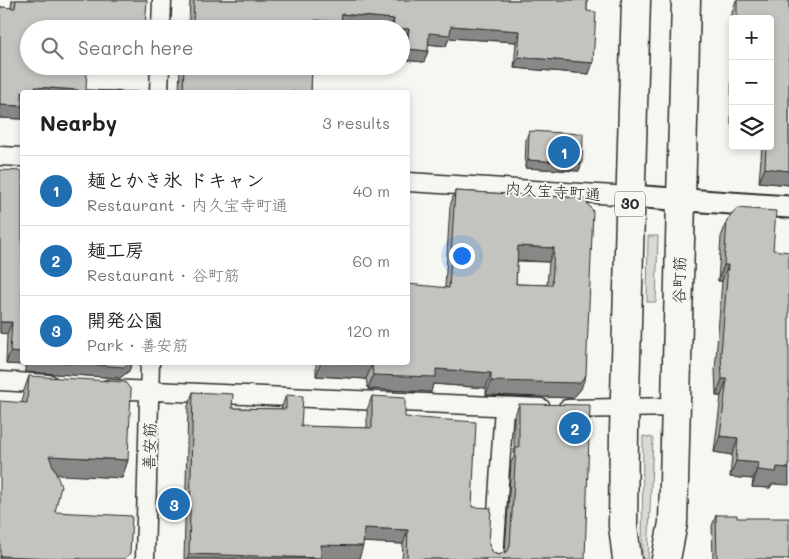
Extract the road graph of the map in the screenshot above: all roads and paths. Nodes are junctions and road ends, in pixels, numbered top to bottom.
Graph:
1 (162, 0) edge
2 (636, 0) edge
3 (686, 0) edge
4 (161, 20) edge
5 (160, 75) edge
6 (159, 90) edge
7 (0, 156) edge
8 (20, 157) edge
9 (410, 182) edge
10 (630, 196) junction
11 (681, 199) junction
12 (789, 207) edge
13 (150, 365) edge
14 (0, 381) edge
15 (68, 386) edge
16 (87, 387) edge
17 (150, 390) junction
18 (504, 407) junction
19 (624, 407) junction
20 (676, 407) junction
21 (673, 523) junction
22 (622, 526) junction
23 (145, 559) edge
24 (494, 559) edge
25 (613, 559) edge
26 (626, 559) edge
27 (666, 559) edge
28 (679, 559) edge

1 - 4 street
2 - 10 main road, 30
3 - 11 main road, 谷町筋
5 - 6 street
7 - 8 street
9 - 10 street, 内久宝寺町通
10 - 11 street, 内久宝寺町通
10 - 19 main road, 30
11 - 12 street, 内久宝寺町通
11 - 20 main road, 谷町筋
13 - 17 street, 善安筋
14 - 15 street
16 - 17 street
17 - 18 street
17 - 23 street, 善安筋
18 - 19 street
18 - 24 street
19 - 20 street
19 - 22 main road, 30
20 - 21 main road, 谷町筋
21 - 27 main road, 谷町筋
21 - 28 main road
22 - 25 main road, 30
22 - 26 main road, 30

